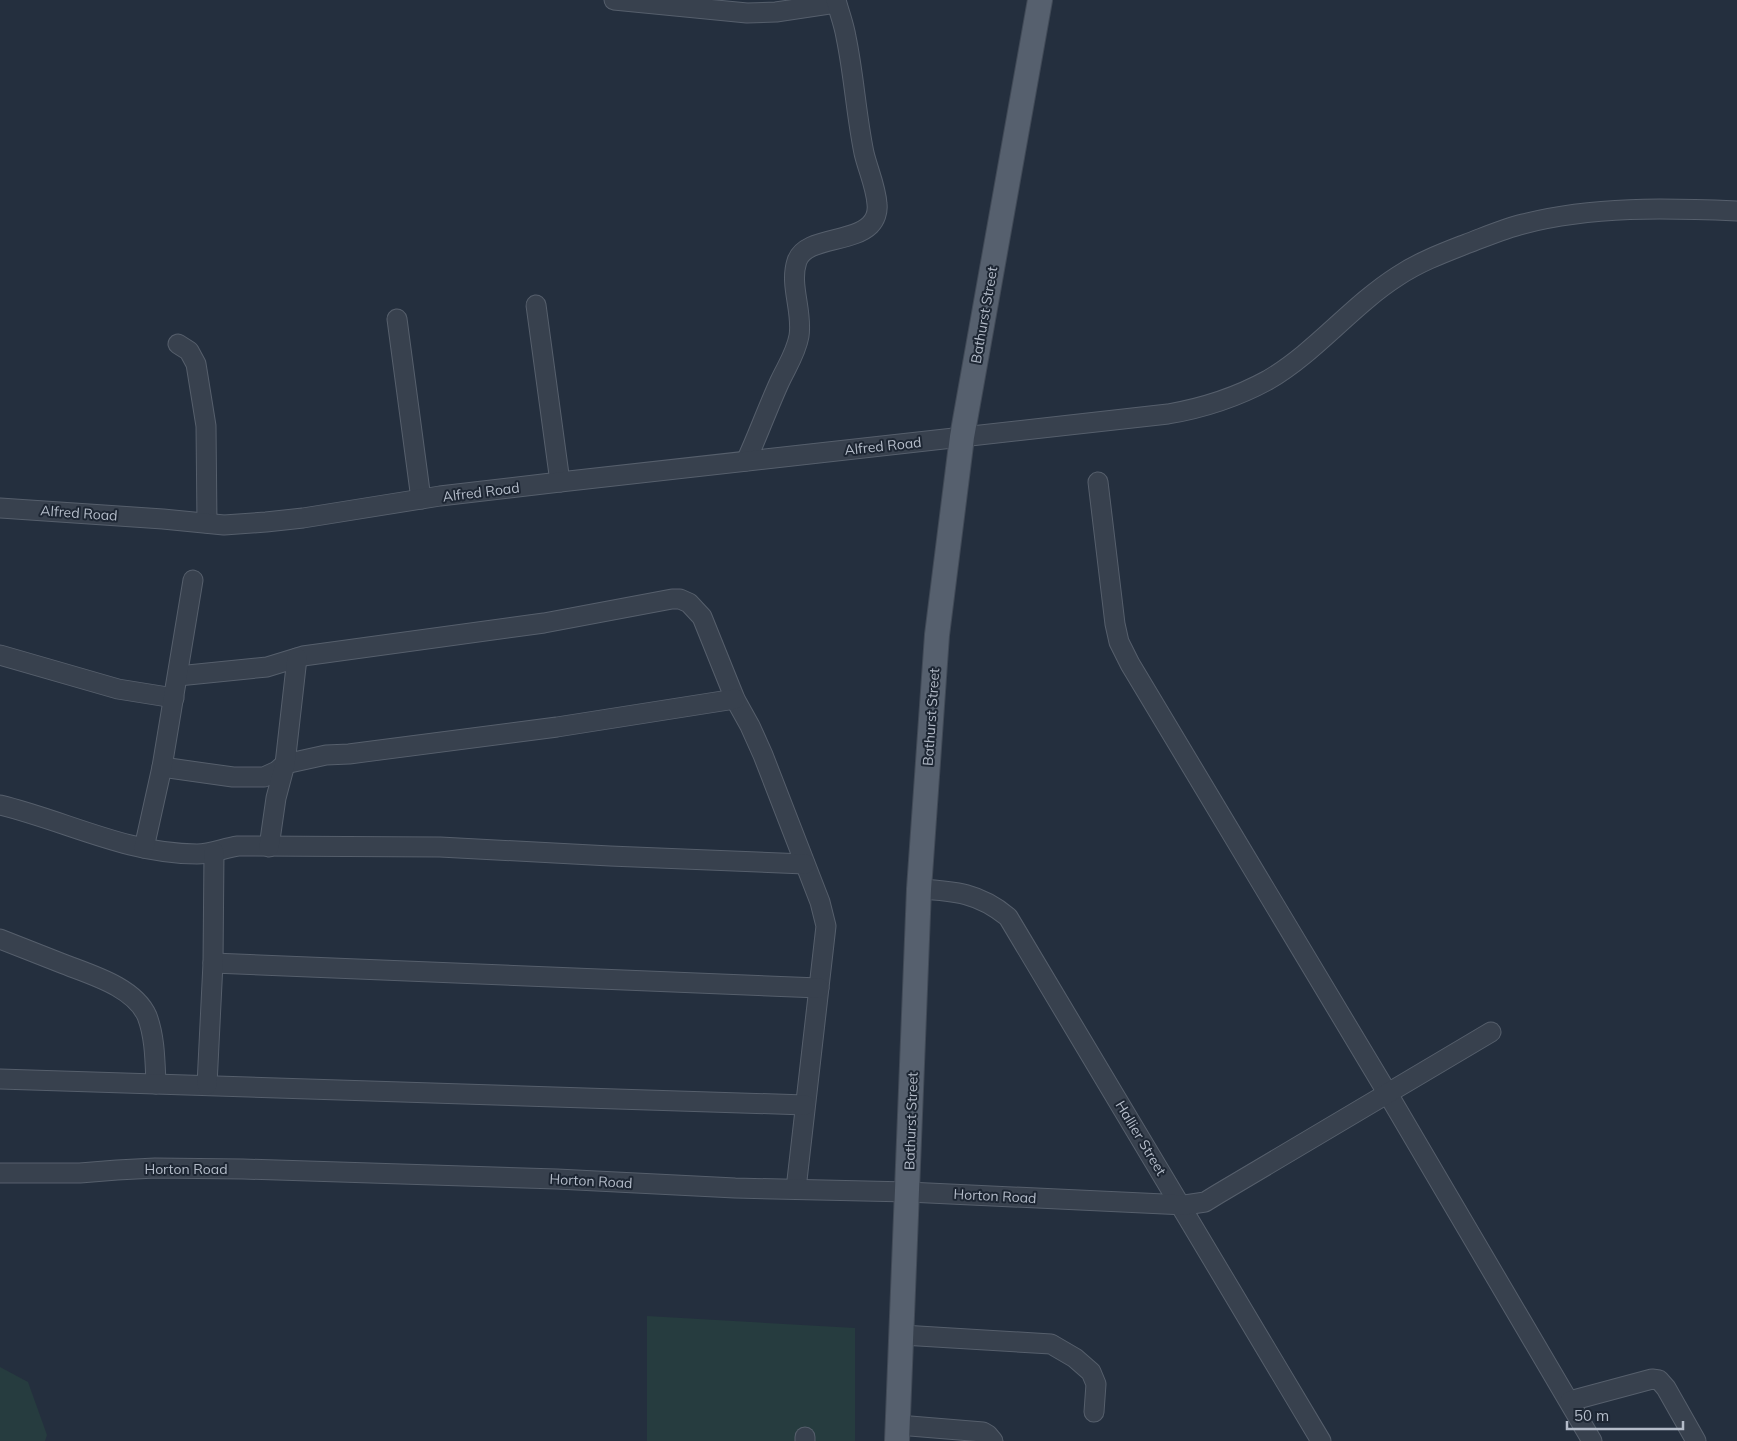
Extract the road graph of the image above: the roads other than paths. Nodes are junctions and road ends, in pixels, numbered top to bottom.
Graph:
1 (614, 0) edge
2 (1040, 0) edge
3 (836, 2) edge
4 (1737, 211) edge
5 (536, 305) dead end
6 (397, 319) dead end
7 (178, 344) dead end
8 (962, 437) junction
9 (746, 461) junction
10 (560, 482) junction
11 (1098, 482) dead end
12 (421, 500) junction
13 (0, 508) edge
14 (207, 523) junction
15 (193, 580) dead end
16 (0, 655) edge
17 (297, 658) junction
18 (178, 676) junction
19 (174, 698) junction
20 (736, 699) junction
21 (285, 764) junction
22 (162, 767) junction
23 (0, 805) edge
24 (269, 847) junction
25 (144, 848) junction
26 (214, 852) junction
27 (805, 864) junction
28 (920, 889) junction
29 (0, 940) edge
30 (213, 963) junction
31 (818, 988) junction
32 (1491, 1032) dead end
33 (0, 1079) edge
34 (156, 1084) junction
35 (208, 1086) junction
36 (1388, 1094) junction
37 (805, 1105) junction
38 (0, 1173) edge
39 (796, 1189) junction
40 (908, 1192) junction
41 (1181, 1205) junction
42 (902, 1335) junction
43 (1570, 1401) junction
44 (1094, 1412) dead end
45 (898, 1433) edge
46 (993, 1441) edge
47 (1321, 1441) edge
48 (1592, 1441) edge
49 (1696, 1441) edge

1 - 3 street
2 - 8 main road, Bathurst Street
3 - 9 street
4 - 8 street, Alfred Road
5 - 10 street
6 - 12 street
7 - 14 street
8 - 9 street, Alfred Road
8 - 28 main road, Bathurst Street
9 - 10 street, Alfred Road
10 - 12 street, Alfred Road
11 - 36 street
12 - 14 street, Alfred Road
13 - 14 street, Alfred Road
15 - 18 street
16 - 19 street
17 - 18 street
17 - 20 street
17 - 21 street
18 - 19 street
19 - 22 street
20 - 21 street
20 - 27 street
21 - 22 street
21 - 24 street
22 - 25 street
23 - 25 street
24 - 26 street
24 - 27 street
25 - 26 street
26 - 30 street
27 - 31 street
28 - 40 main road, Bathurst Street
28 - 41 street, Hallier Street
29 - 34 street
30 - 31 street
30 - 35 street
31 - 37 street
32 - 36 street, Horton Road
33 - 34 street
34 - 35 street
35 - 37 street
36 - 41 street, Horton Road
36 - 43 street
37 - 39 street
38 - 39 street, Horton Road
39 - 40 street, Horton Road
40 - 41 street, Horton Road
40 - 42 main road, Bathurst Street
41 - 47 street, Hallier Street
42 - 44 street
42 - 45 main road, Bathurst Street
43 - 48 street
43 - 49 street
45 - 46 street

